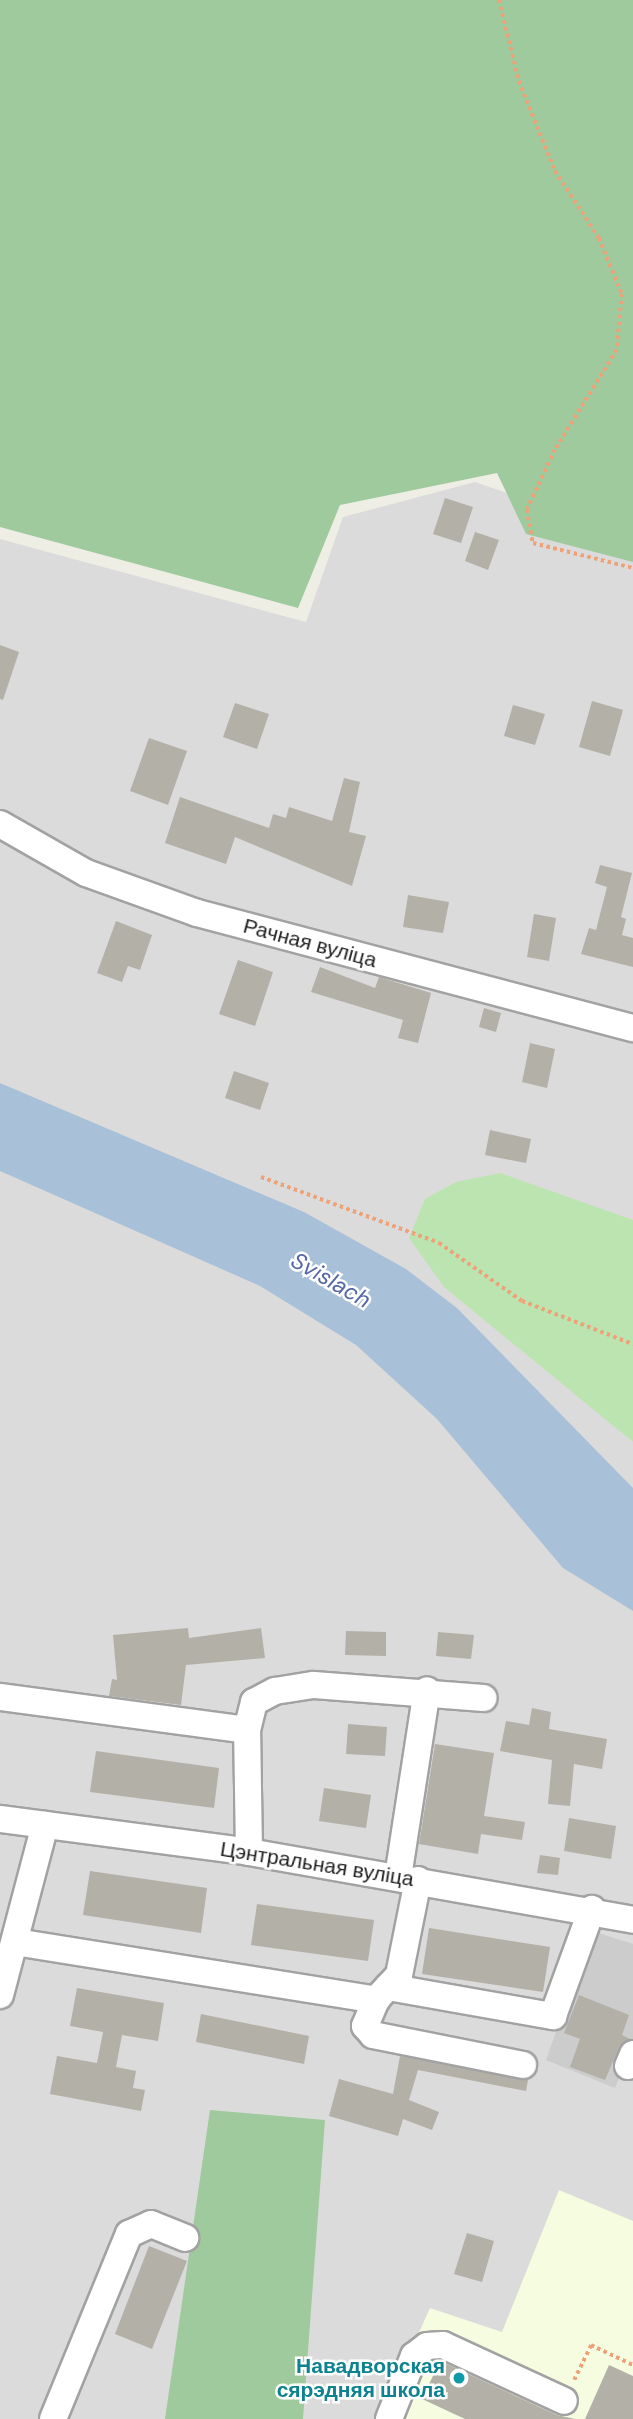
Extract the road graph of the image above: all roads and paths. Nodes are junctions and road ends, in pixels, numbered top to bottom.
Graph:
1 (499, 0) edge
2 (633, 568) edge
3 (0, 824) edge
4 (633, 1028) edge
5 (261, 1177) dead end
6 (633, 1344) edge
7 (427, 1690) junction
8 (0, 1697) edge
9 (484, 1698) dead end
10 (247, 1730) junction
11 (0, 1819) edge
12 (45, 1825) junction
13 (249, 1852) junction
14 (408, 1878) junction
15 (592, 1909) junction
16 (633, 1920) edge
17 (15, 1942) junction
18 (1, 1987) edge
19 (382, 1993) junction
20 (523, 2064) dead end
21 (184, 2238) dead end
22 (633, 2365) edge
23 (564, 2401) joint
24 (53, 2419) edge
25 (389, 2419) edge

1 - 2 path
3 - 4 street, Рачная вуліца
5 - 6 path
7 - 9 street
7 - 10 street
7 - 14 street
8 - 10 street
10 - 13 street
11 - 12 street, Цэнтральная вуліца
12 - 13 street, Цэнтральная вуліца
12 - 17 street
13 - 14 street, Цэнтральная вуліца
14 - 15 street, Цэнтральная вуліца
14 - 19 street
15 - 16 street, Цэнтральная вуліца
15 - 19 street
17 - 18 street
17 - 19 street
19 - 20 street
21 - 24 street
22 - 23 path
23 - 25 street

